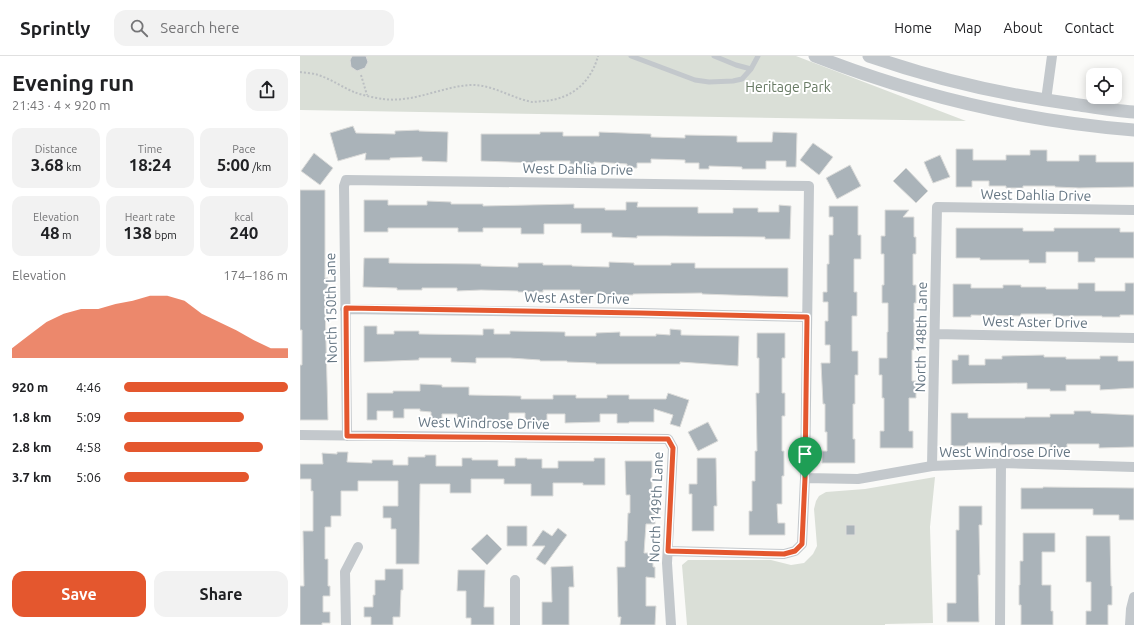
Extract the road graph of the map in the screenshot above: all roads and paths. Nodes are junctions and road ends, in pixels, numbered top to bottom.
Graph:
1 (598, 56) edge
2 (631, 56) edge
3 (714, 56) edge
4 (758, 56) edge
5 (815, 56) edge
6 (869, 56) edge
7 (1052, 56) edge
8 (751, 69) junction
9 (300, 72) edge
10 (361, 75) dead end
11 (367, 95) junction
12 (1046, 100) junction
13 (1134, 112) edge
14 (1134, 130) edge
15 (346, 180) joint
16 (937, 207) joint
17 (1134, 210) edge
18 (346, 308) junction
19 (807, 317) junction
20 (935, 334) junction
21 (1134, 338) edge
22 (300, 435) edge
23 (347, 436) junction
24 (668, 439) joint
25 (1001, 463) junction
26 (932, 466) junction
27 (1134, 467) edge
28 (805, 478) junction
29 (358, 547) dead end
30 (668, 551) junction
31 (515, 580) dead end
32 (1134, 597) edge
33 (346, 625) edge
34 (515, 625) edge
35 (671, 625) edge
36 (1000, 625) edge
37 (1130, 625) edge

1 - 11 path
2 - 8 lane
3 - 8 lane
4 - 8 lane
5 - 14 street
6 - 12 street
7 - 12 street
9 - 11 path
10 - 11 path
12 - 13 street
15 - 18 street, North 150th Lane
15 - 19 street, West Dahlia Drive
16 - 17 street, West Dahlia Drive
16 - 20 street, North 148th Lane
18 - 19 street, West Aster Drive
18 - 23 street, North 150th Lane
19 - 28 street
20 - 21 street, West Aster Drive
20 - 26 street, North 148th Lane
22 - 23 street, West Windrose Drive
23 - 24 street, West Windrose Drive
24 - 30 street, North 149th Lane
25 - 26 street, West Windrose Drive
25 - 27 street, West Windrose Drive
25 - 36 street
26 - 28 street, West Windrose Drive
28 - 30 street
29 - 33 street
30 - 35 street, North 149th Lane
31 - 34 street
32 - 37 street

